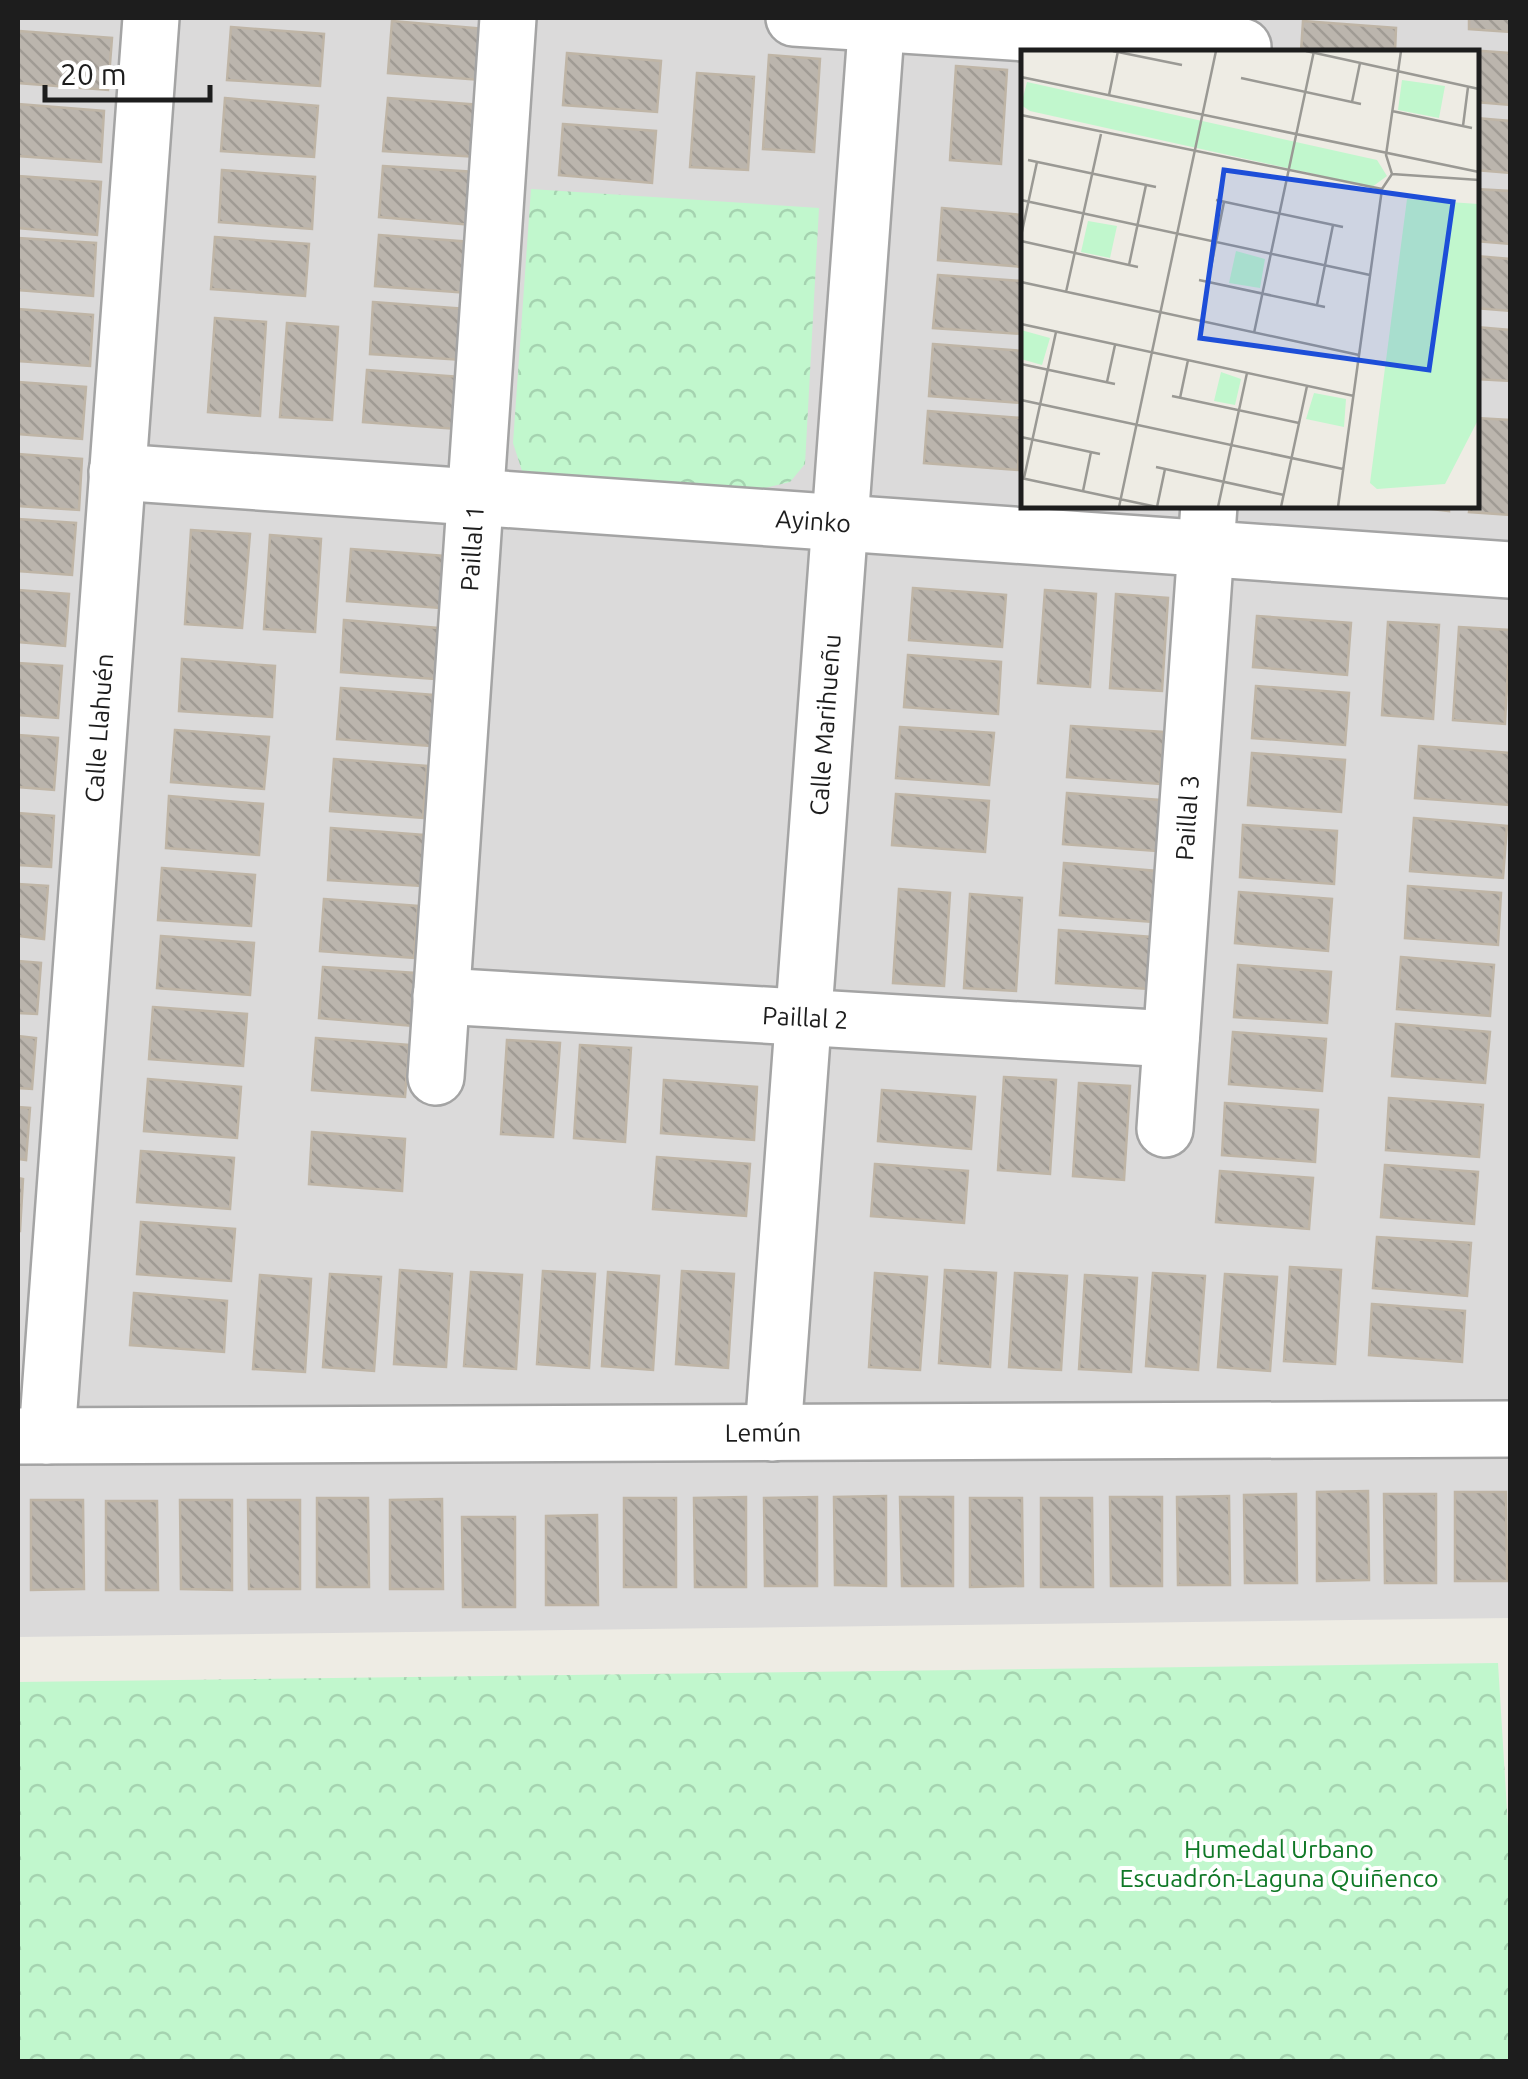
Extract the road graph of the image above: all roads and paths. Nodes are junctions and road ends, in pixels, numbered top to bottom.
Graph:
1 (151, 18) edge
2 (508, 18) edge
3 (794, 18) edge
4 (877, 20) edge
5 (1243, 39) edge
6 (118, 472) junction
7 (476, 498) junction
8 (840, 522) junction
9 (1208, 527) edge
10 (1510, 570) edge
11 (442, 996) junction
12 (804, 1017) junction
13 (1171, 1040) junction
14 (436, 1077) dead end
15 (1164, 1129) dead end
16 (1510, 1429) edge
17 (773, 1433) junction
18 (32, 1436) edge

1 - 6 street, Calle Llahuén
2 - 7 street, Paillal 1
3 - 4 street
4 - 5 street
4 - 8 street, Calle Marihueñu
6 - 7 street, Ayinko
6 - 18 street, Calle Llahuén
7 - 8 street, Ayinko
7 - 11 street, Paillal 1
8 - 9 street, Ayinko
8 - 12 street, Calle Marihueñu
9 - 10 street, Ayinko
9 - 13 street, Paillal 3
11 - 12 street, Paillal 2
11 - 14 street, Paillal 1
12 - 13 street, Paillal 2
12 - 17 street, Calle Marihueñu
13 - 15 street, Paillal 3
16 - 17 street, Lemún
17 - 18 street, Lemún

